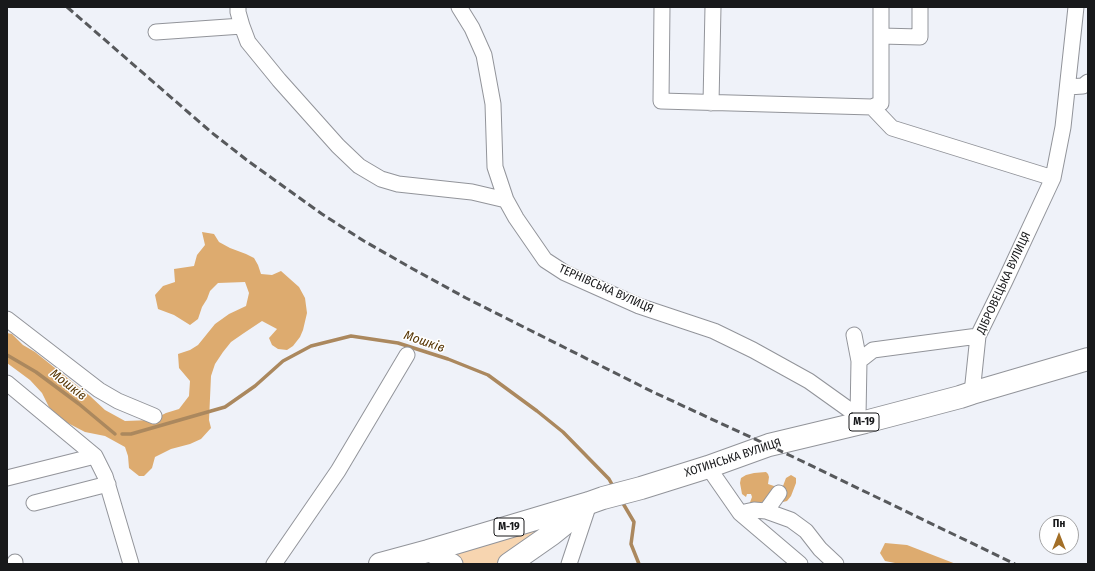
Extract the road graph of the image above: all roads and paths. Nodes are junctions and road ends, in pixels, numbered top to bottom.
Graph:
1 (238, 7) edge
2 (459, 7) edge
3 (662, 7) edge
4 (713, 7) edge
5 (881, 7) edge
6 (920, 7) edge
7 (1076, 7) edge
8 (242, 26) junction
9 (156, 32) dead end
10 (881, 36) junction
11 (1088, 82) edge
12 (1068, 87) junction
13 (710, 103) junction
14 (872, 107) junction
15 (1053, 178) junction
16 (506, 200) junction
17 (7, 319) edge
18 (854, 335) dead end
19 (978, 336) junction
20 (407, 355) dead end
21 (1088, 359) edge
22 (859, 360) junction
23 (7, 383) edge
24 (972, 393) junction
25 (154, 416) dead end
26 (861, 419) junction
27 (95, 456) junction
28 (708, 467) junction
29 (7, 478) edge
30 (108, 484) junction
31 (778, 493) dead end
32 (596, 501) junction
33 (34, 503) dead end
34 (766, 511) junction
35 (740, 513) junction
36 (428, 551) junction
37 (131, 564) edge
38 (274, 564) edge
39 (380, 564) edge
40 (453, 564) edge
41 (509, 564) edge
42 (568, 564) edge
43 (800, 564) edge
44 (836, 564) edge

1 - 8 street
2 - 16 street, ТЕРНІВСЬКА ВУЛИЦЯ
3 - 13 street
4 - 13 street
5 - 10 street
6 - 10 street
7 - 12 street, ДІБРОВЕЦЬКА ВУЛИЦЯ
8 - 9 street
8 - 16 street
10 - 14 street
11 - 12 street
12 - 15 street, ДІБРОВЕЦЬКА ВУЛИЦЯ
13 - 14 street
14 - 15 street
15 - 19 street, ДІБРОВЕЦЬКА ВУЛИЦЯ
16 - 26 street, ТЕРНІВСЬКА ВУЛИЦЯ
17 - 25 street
18 - 22 street
19 - 22 street
19 - 24 street, ДІБРОВЕЦЬКА ВУЛИЦЯ
20 - 38 street
21 - 24 highway, ХОТИНСЬКА ВУЛИЦЯ / М-19
22 - 26 street
23 - 27 street
24 - 26 highway, ХОТИНСЬКА ВУЛИЦЯ / М-19
26 - 28 highway, ХОТИНСЬКА ВУЛИЦЯ / М-19
27 - 29 street
27 - 30 street
28 - 32 highway, ХОТИНСЬКА ВУЛИЦЯ / М-19
28 - 35 street
30 - 33 street
30 - 37 street
31 - 34 street
32 - 36 highway, ХОТИНСЬКА ВУЛИЦЯ / М-19
32 - 41 highway
32 - 42 street
34 - 35 street
34 - 44 street
35 - 43 street
36 - 39 highway, ХОТИНСЬКА ВУЛИЦЯ / М-19
36 - 40 main road

